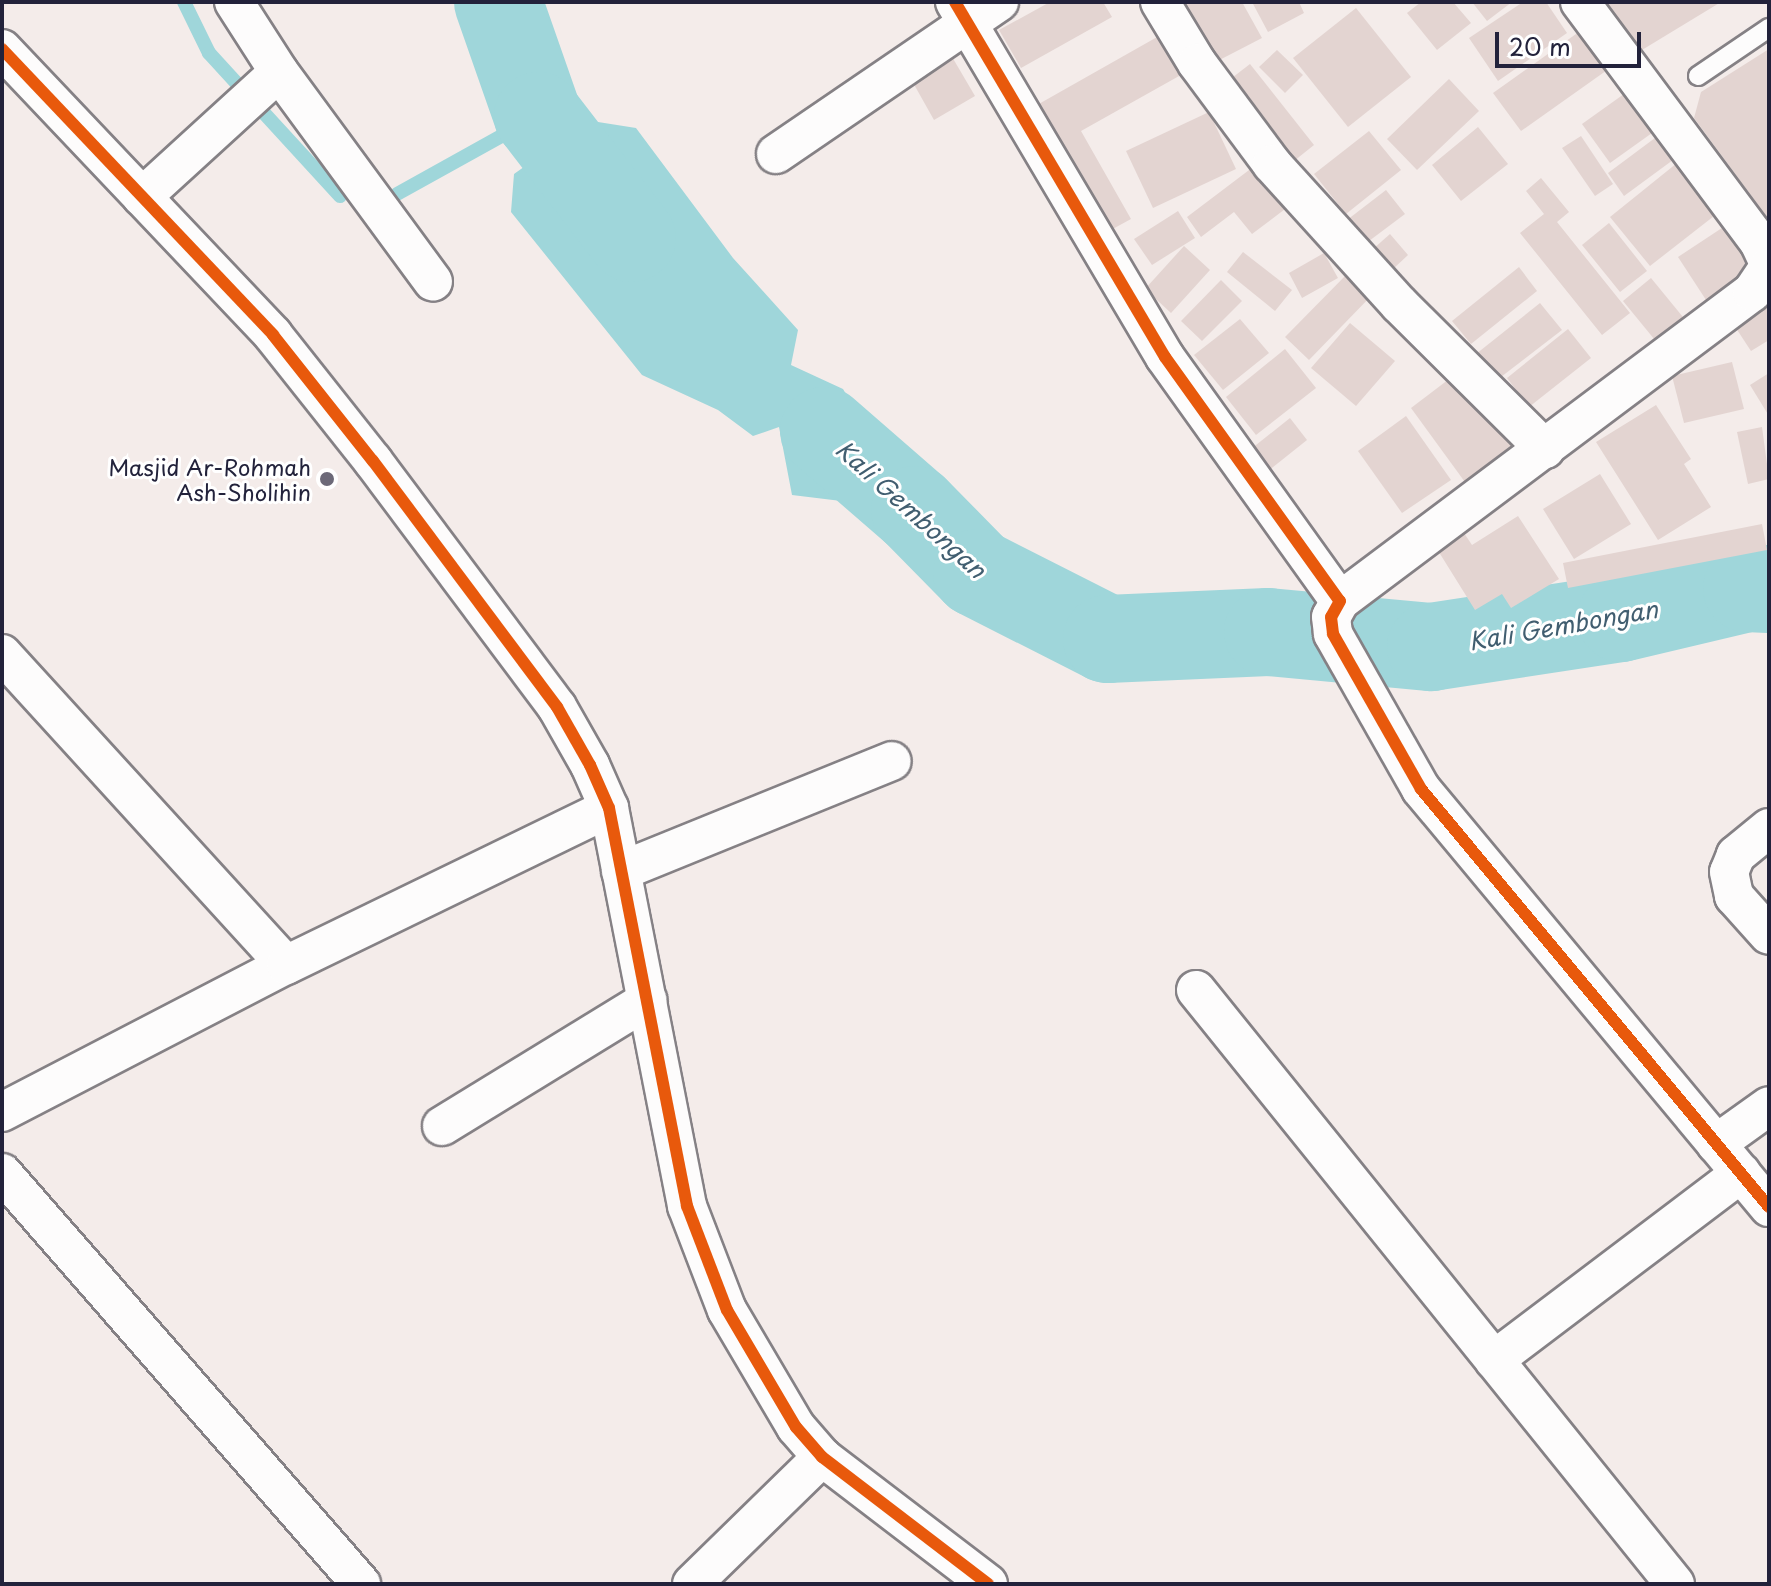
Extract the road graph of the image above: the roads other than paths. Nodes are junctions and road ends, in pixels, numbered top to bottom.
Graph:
1 (234, 2) edge
2 (999, 2) edge
3 (1160, 2) edge
4 (1580, 2) edge
5 (960, 12) edge
6 (1769, 28) edge
7 (2, 49) edge
8 (1698, 76) dead end
9 (270, 79) junction
10 (776, 154) dead end
11 (142, 197) junction
12 (1769, 265) edge
13 (433, 282) dead end
14 (1545, 449) junction
15 (1337, 618) junction
16 (2, 654) edge
17 (892, 761) dead end
18 (609, 808) junction
19 (1769, 828) edge
20 (621, 871) junction
21 (1769, 935) edge
22 (286, 965) junction
23 (1196, 990) dead end
24 (648, 1000) junction
25 (1769, 1106) edge
26 (2, 1112) edge
27 (442, 1126) dead end
28 (1716, 1144) junction
29 (2, 1173) edge
30 (1741, 1173) junction
31 (1769, 1207) edge
32 (1494, 1360) junction
33 (822, 1457) junction
34 (361, 1584) edge
35 (692, 1584) edge
36 (988, 1584) edge
37 (1675, 1584) edge

1 - 9 street
2 - 5 street
3 - 14 street
4 - 12 street
5 - 10 street
5 - 15 street
6 - 8 lane
7 - 11 street
9 - 11 street
9 - 13 street
11 - 18 street
12 - 14 street
14 - 15 street
15 - 28 street
16 - 22 street
17 - 20 street
18 - 20 street
18 - 22 street
19 - 21 street
20 - 24 street
22 - 26 street
23 - 32 street
24 - 27 street
24 - 33 street
25 - 28 street
28 - 30 street
29 - 34 street
30 - 31 street
30 - 32 street
32 - 37 street
33 - 35 street
33 - 36 street

